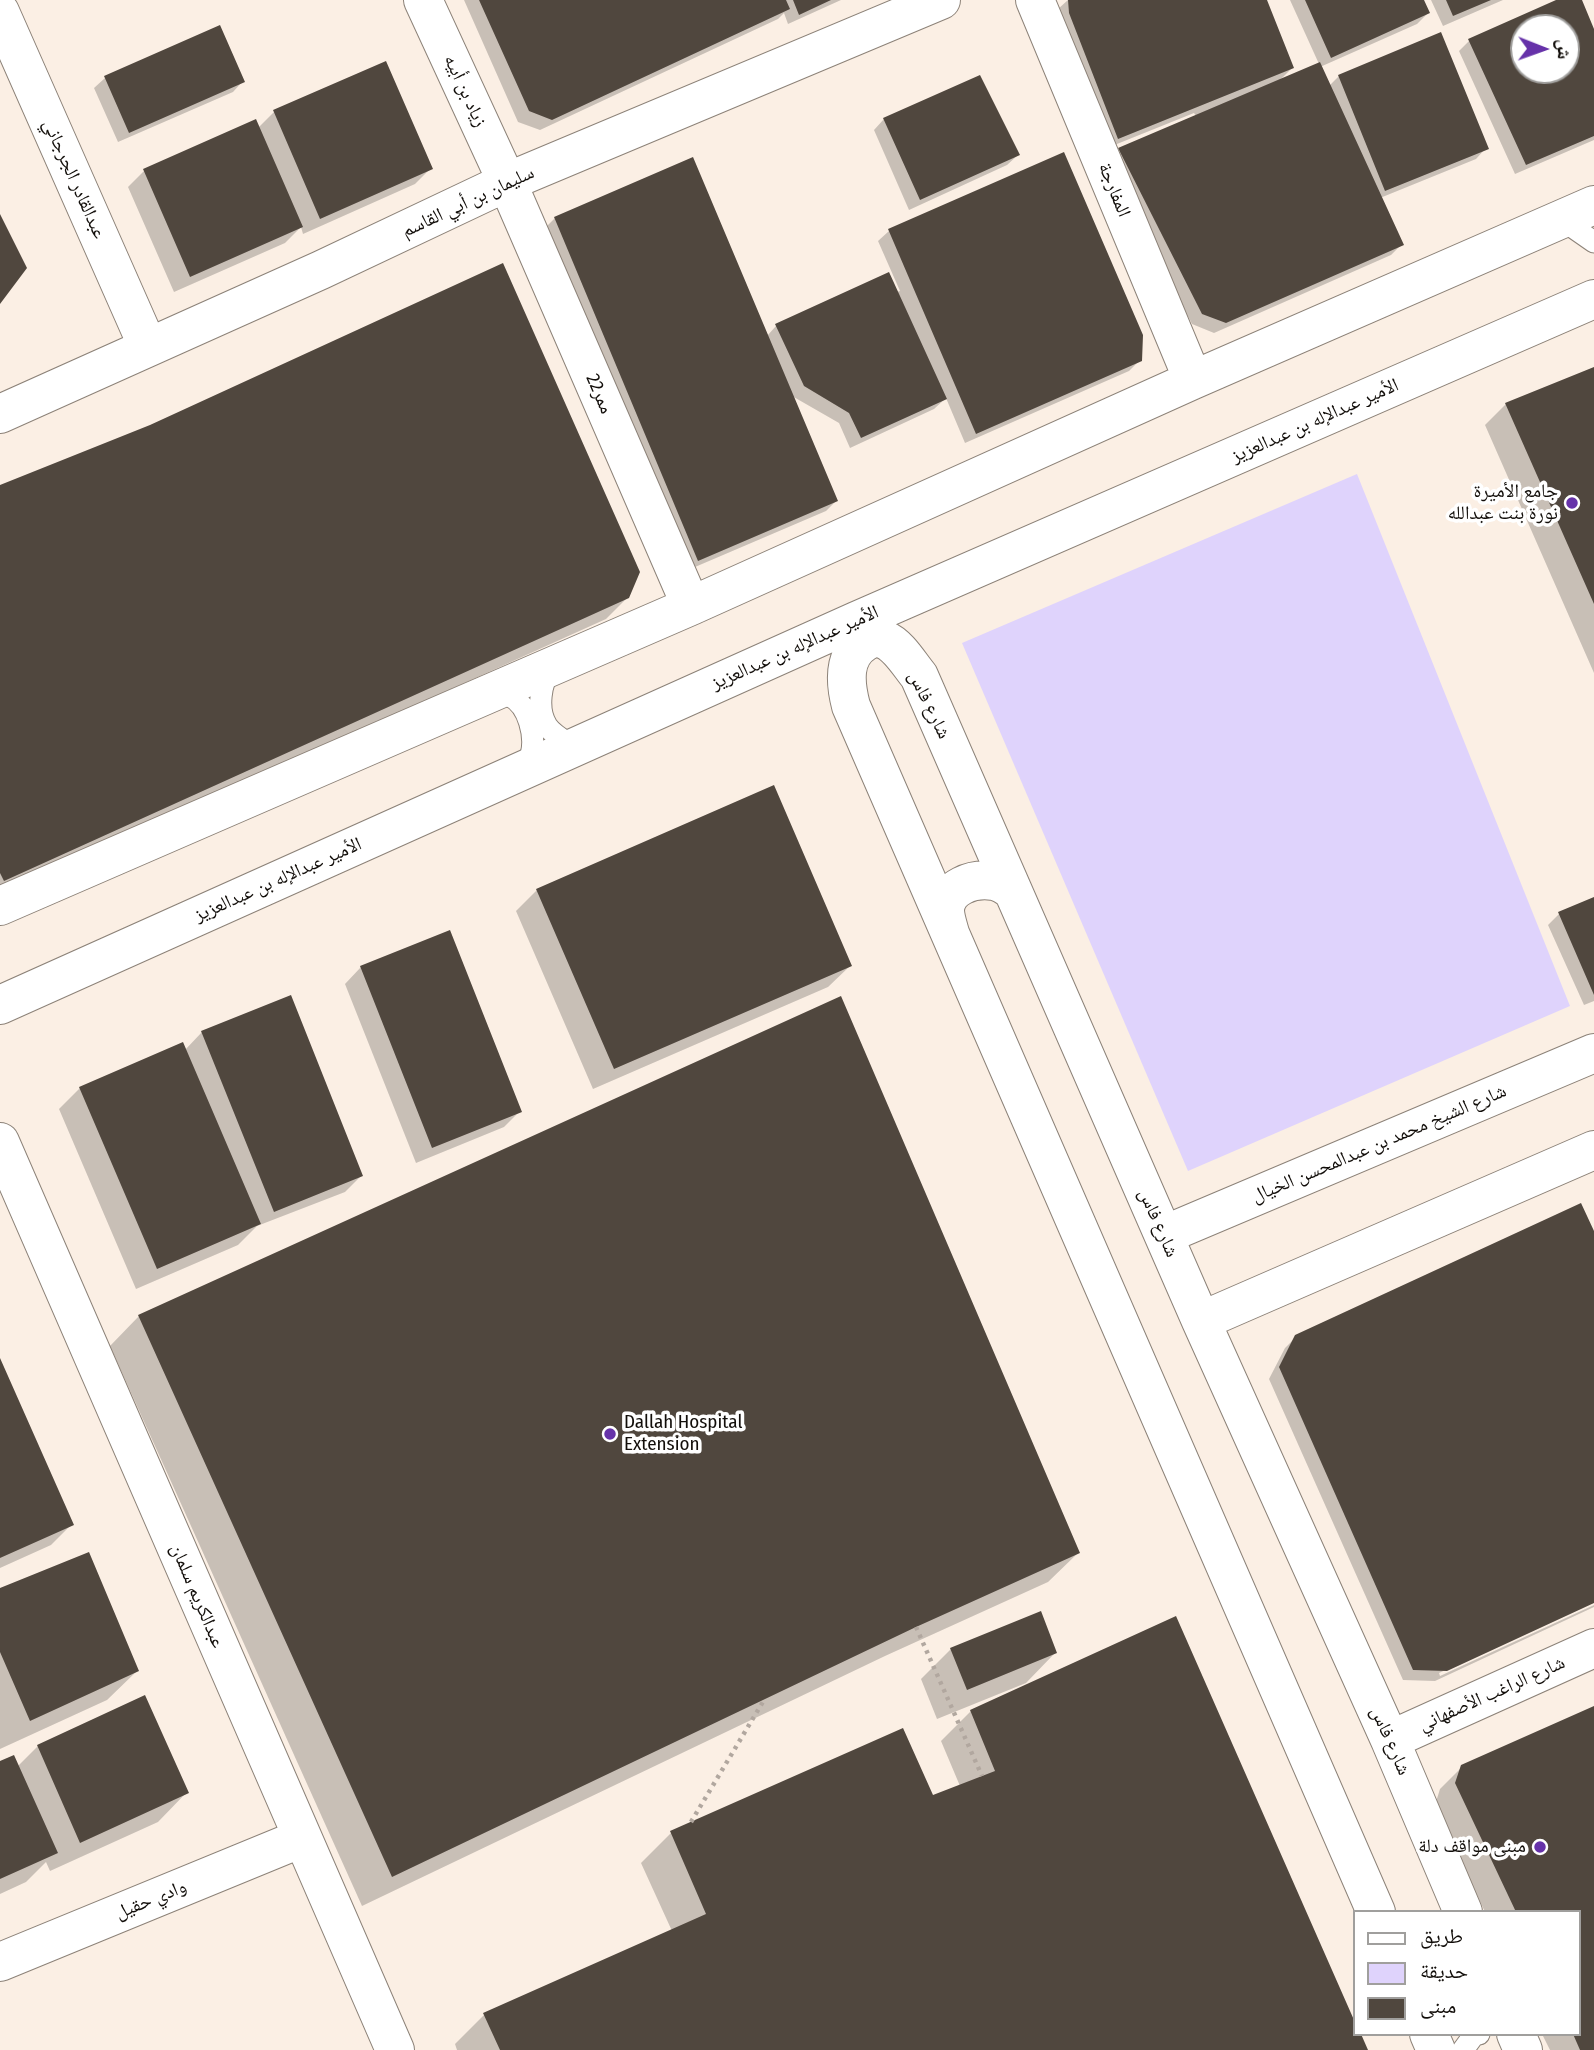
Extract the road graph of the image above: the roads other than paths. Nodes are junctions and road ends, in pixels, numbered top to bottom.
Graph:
1 (422, 0) edge
2 (941, 0) edge
3 (1035, 0) edge
4 (0, 12) edge
5 (507, 182) junction
6 (1594, 205) edge
7 (1551, 224) junction
8 (1594, 242) edge
9 (1594, 299) edge
10 (148, 347) junction
11 (1193, 380) junction
12 (0, 414) edge
13 (691, 606) junction
14 (551, 667) junction
15 (495, 691) junction
16 (574, 747) junction
17 (523, 770) junction
18 (1013, 891) junction
19 (0, 906) edge
20 (950, 934) junction
21 (0, 1004) edge
22 (1594, 1053) edge
23 (0, 1142) edge
24 (1594, 1150) edge
25 (1234, 1206) junction
26 (1164, 1235) junction
27 (1261, 1295) junction
28 (1201, 1321) junction
29 (1594, 1648) edge
30 (1390, 1740) junction
31 (302, 1838) junction
32 (1375, 1910) edge
33 (1462, 1910) edge
34 (0, 1962) edge
35 (1473, 2036) edge
36 (395, 2050) edge
37 (1462, 2050) edge

1 - 5 street, زياد بن أبيه
2 - 5 street, سليمان بن أبي القاسم
3 - 11 street, المفارجة
4 - 10 street, عبدالقادر الجرجاني
5 - 10 street, سليمان بن أبي القاسم
5 - 13 street, ممر22
6 - 7 street
7 - 8 lane
7 - 11 street
9 - 16 street, الأمير عبدالإله بن عبدالعزيز
10 - 12 street, سليمان بن أبي القاسم
11 - 13 street
13 - 14 street
14 - 15 street
14 - 16 lane
15 - 17 lane
15 - 19 street
16 - 17 street, الأمير عبدالإله بن عبدالعزيز
17 - 21 street, الأمير عبدالإله بن عبدالعزيز
18 - 20 street
18 - 20 street, شارع فاس
18 - 26 street, شارع فاس
20 - 32 street, شارع فاس
22 - 25 street, شارع الشيخ محمد بن عبدالمحسن الخيال
23 - 31 street, عبدالكريم سلمان
24 - 27 street
25 - 26 street, شارع الشيخ محمد بن عبدالمحسن الخيال
25 - 27 street
26 - 28 street, شارع فاس
27 - 28 street
28 - 30 street, شارع فاس
29 - 30 street, شارع الراغب الأصفهاني
30 - 33 street, شارع فاس
31 - 34 street, وادي حقيل
31 - 36 street, عبدالكريم سلمان
35 - 37 lane

